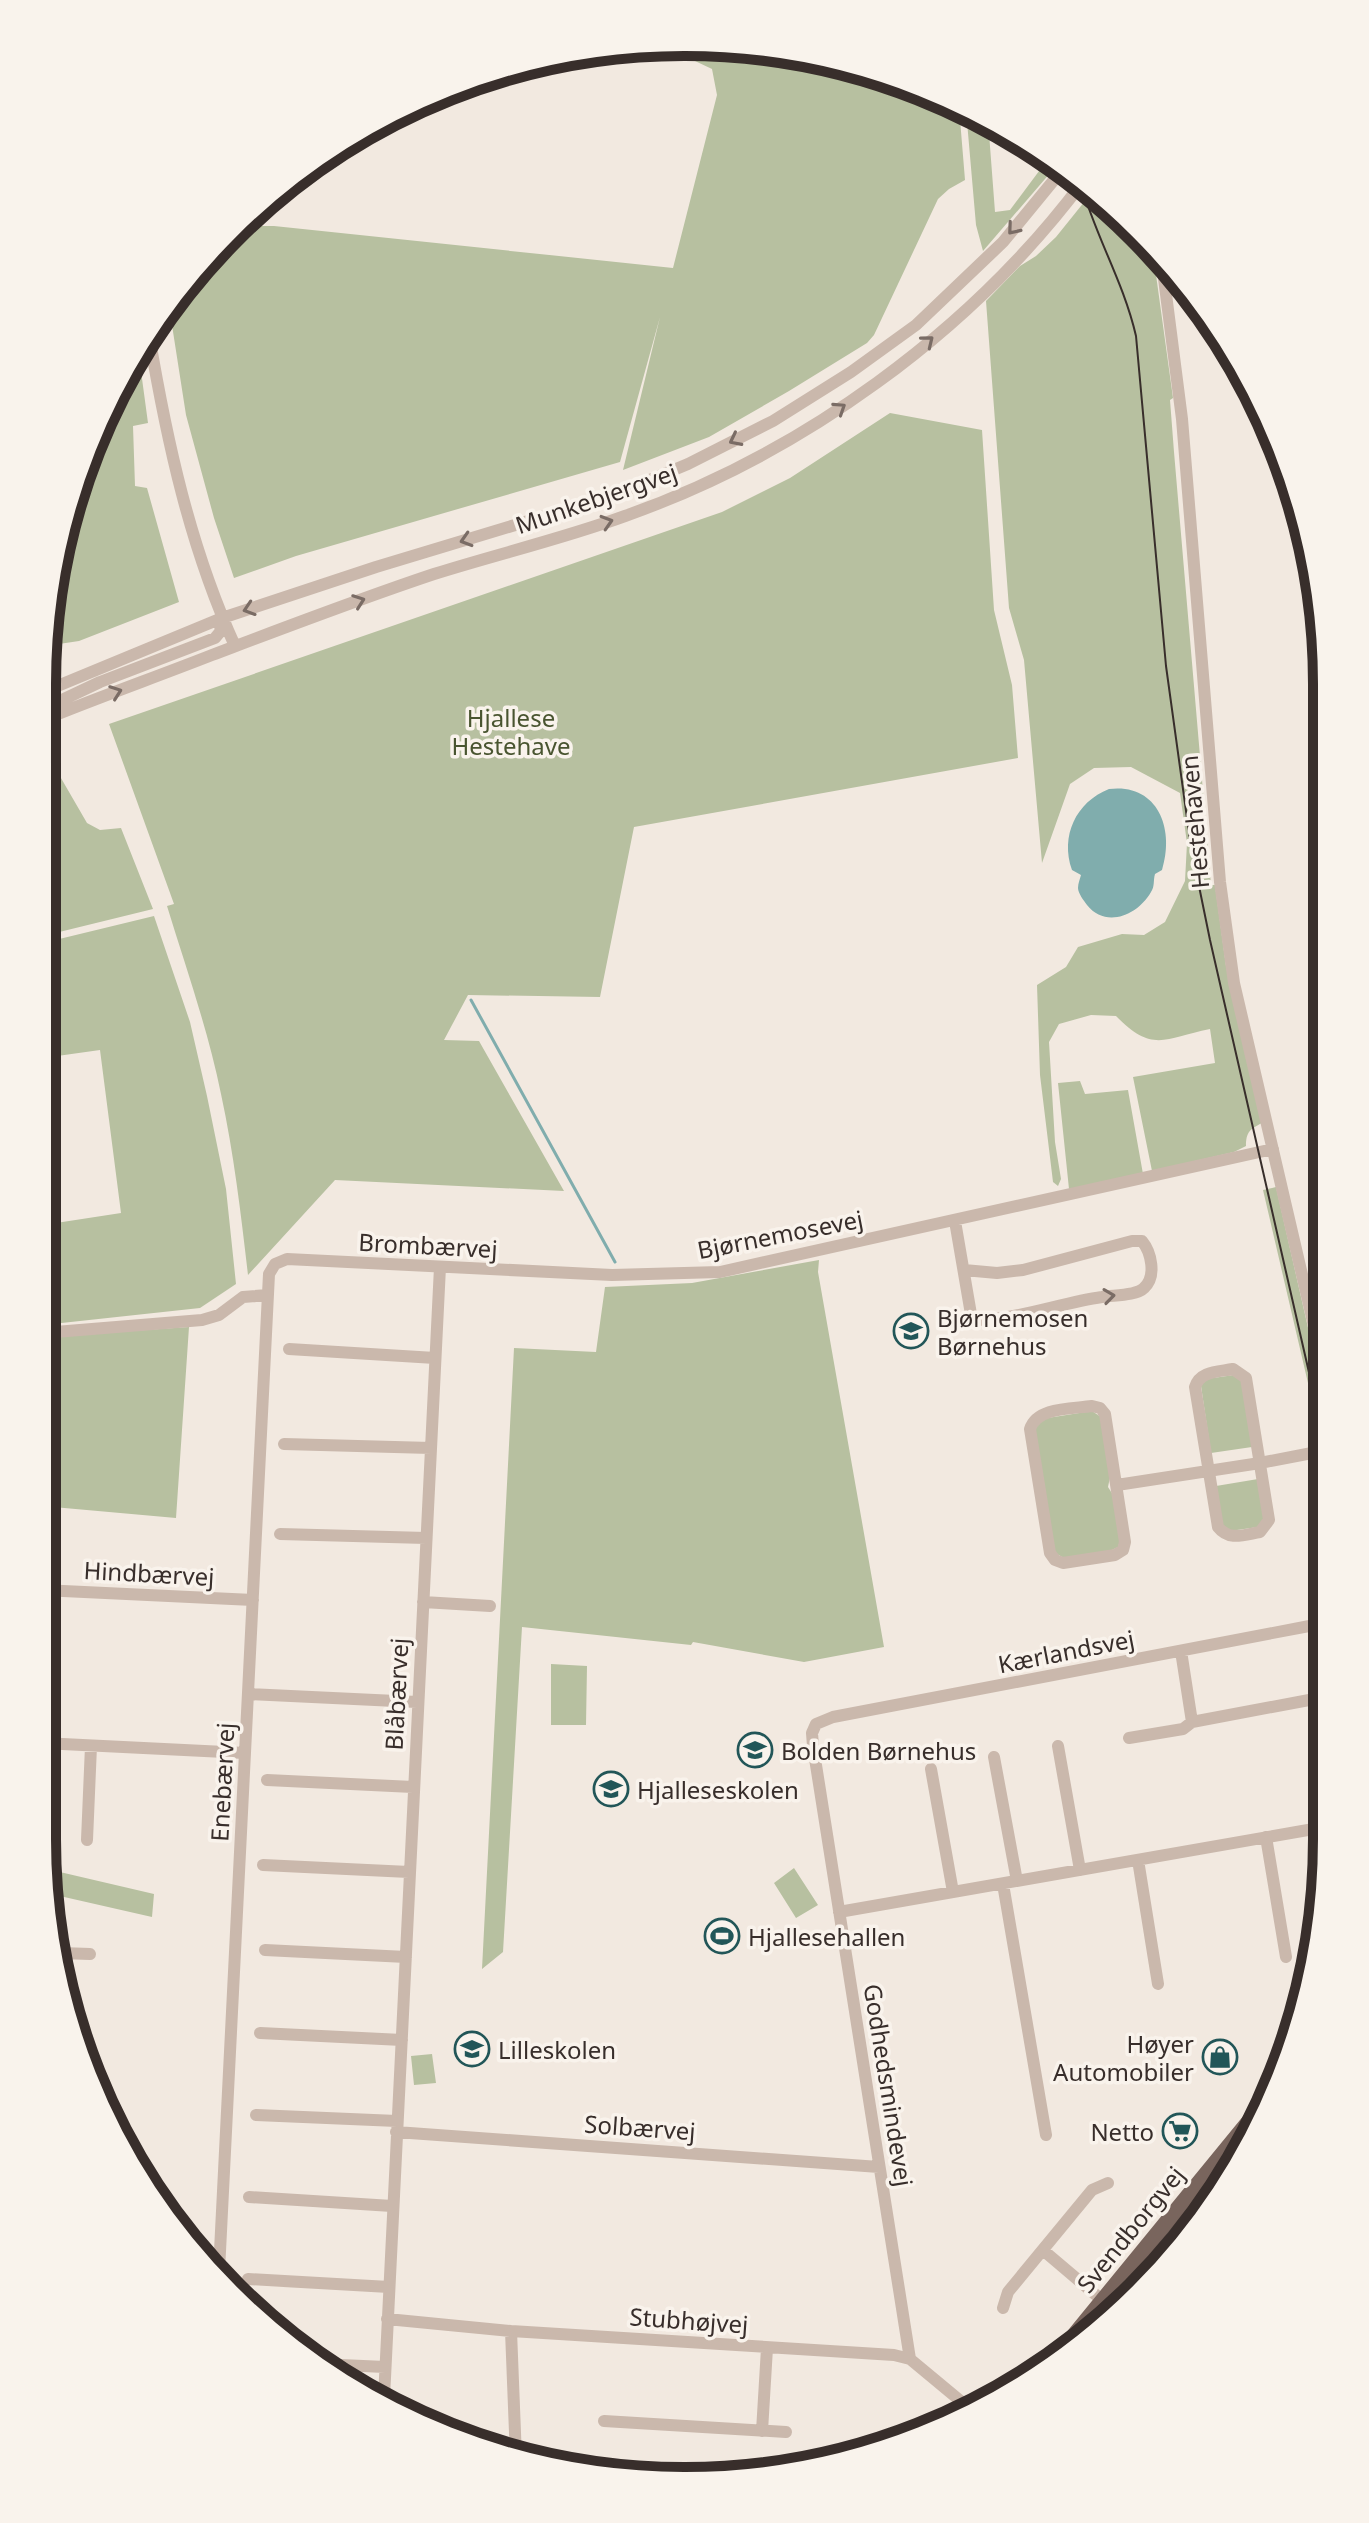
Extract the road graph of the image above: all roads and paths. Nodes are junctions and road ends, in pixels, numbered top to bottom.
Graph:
1 (1056, 178) edge
2 (1075, 192) edge
3 (1164, 279) edge
4 (152, 351) edge
5 (222, 618) junction
6 (235, 646) junction
7 (56, 687) edge
8 (56, 703) edge
9 (56, 715) edge
10 (1273, 1149) junction
11 (955, 1221) junction
12 (440, 1267) junction
13 (964, 1270) junction
14 (612, 1275) joint
15 (268, 1295) junction
16 (1313, 1322) edge
17 (56, 1332) edge
18 (289, 1349) dead end
19 (435, 1358) junction
20 (284, 1444) dead end
21 (431, 1448) junction
22 (1313, 1453) edge
23 (1260, 1463) junction
24 (1209, 1471) junction
25 (1117, 1485) junction
26 (280, 1534) dead end
27 (426, 1538) junction
28 (56, 1591) edge
29 (253, 1600) junction
30 (423, 1602) junction
31 (490, 1606) dead end
32 (1313, 1625) edge
33 (1181, 1651) junction
34 (248, 1694) junction
35 (1313, 1699) edge
36 (417, 1702) junction
37 (1192, 1722) junction
38 (816, 1724) joint
39 (1129, 1738) dead end
40 (56, 1744) edge
41 (91, 1746) junction
42 (1058, 1746) dead end
43 (245, 1753) junction
44 (994, 1757) dead end
45 (931, 1769) dead end
46 (267, 1780) dead end
47 (413, 1787) junction
48 (1313, 1829) edge
49 (1266, 1837) junction
50 (87, 1840) dead end
51 (1138, 1860) junction
52 (263, 1865) dead end
53 (1080, 1870) junction
54 (409, 1872) junction
55 (1010, 1882) junction
56 (953, 1892) junction
57 (839, 1912) junction
58 (265, 1950) dead end
59 (67, 1953) edge
60 (90, 1954) dead end
61 (406, 1957) junction
62 (1286, 1957) dead end
63 (1158, 1984) dead end
64 (260, 2033) dead end
65 (402, 2040) junction
66 (256, 2115) dead end
67 (397, 2127) junction
68 (1046, 2135) dead end
69 (1238, 2135) edge
70 (879, 2167) junction
71 (1108, 2183) dead end
72 (249, 2197) dead end
73 (392, 2206) junction
74 (1044, 2251) junction
75 (220, 2261) edge
76 (248, 2279) dead end
77 (389, 2287) junction
78 (1103, 2301) junction
79 (1003, 2308) dead end
80 (387, 2319) junction
81 (1086, 2322) edge
82 (511, 2331) junction
83 (767, 2348) junction
84 (910, 2359) junction
85 (341, 2365) edge
86 (385, 2367) junction
87 (384, 2390) edge
88 (962, 2402) edge
89 (604, 2421) dead end
90 (762, 2431) junction
91 (786, 2432) dead end
92 (515, 2444) edge

1 -> 5 street, Munkebjergvej
6 -> 2 street, Munkebjergvej
3 - 10 street, Hestehaven
4 - 5 street
5 - 6 street
5 - 7 street, Munkebjergvej
5 - 8 street
9 -> 6 street, Munkebjergvej
10 - 11 street, Bjørnemosevej
10 - 16 street, Hestehaven
11 - 13 street
11 - 14 street, Bjørnemosevej
12 - 14 street, Brombærvej
12 - 15 street, Brombærvej
12 - 19 street, Blåbærvej
13 -> 13 street
15 - 17 street
15 - 29 street, Enebærvej
18 - 19 street
19 - 21 street, Blåbærvej
20 - 21 street
21 - 27 street, Blåbærvej
22 - 23 street
23 - 24 street
23 - 24 street
23 - 24 street
24 - 25 street
25 - 25 street
26 - 27 street
27 - 30 street, Blåbærvej
28 - 29 street, Hindbærvej
29 - 34 street, Enebærvej
30 - 31 street
30 - 36 street, Blåbærvej
32 - 33 street, Kærlandsvej
33 - 37 street
33 - 38 street, Kærlandsvej
34 - 36 street
34 - 43 street, Enebærvej
35 - 37 street
36 - 47 street, Blåbærvej
37 - 39 street
38 - 57 street, Godhedsmindevej
40 - 41 street
41 - 43 street
41 - 50 street
42 - 53 street
43 - 75 street, Enebærvej
44 - 55 street
45 - 56 street
46 - 47 street, Blåbærvej
47 - 54 street, Blåbærvej
48 - 49 street
49 - 51 street
49 - 62 street
51 - 53 street
51 - 63 street
52 - 54 street
53 - 55 street
54 - 61 street, Blåbærvej
55 - 56 street
55 - 68 street
56 - 57 street
57 - 70 street, Godhedsmindevej
58 - 61 street
59 - 60 street
61 - 65 street, Blåbærvej
64 - 65 street
65 - 67 street, Blåbærvej
66 - 67 street
67 - 70 street, Solbærvej
67 - 73 street, Blåbærvej
69 - 78 main road, Svendborgvej
70 - 84 street, Godhedsmindevej
71 - 74 street
72 - 73 street
73 - 77 street, Blåbærvej
74 - 78 street
74 - 79 street
76 - 77 street
77 - 80 street, Blåbærvej
78 - 81 main road, Svendborgvej
80 - 82 street, Stubhøjvej
80 - 86 street, Blåbærvej
82 - 83 street, Stubhøjvej
82 - 92 street
83 - 84 street, Stubhøjvej
83 - 90 street
84 - 88 street
85 - 86 street
86 - 87 street, Blåbærvej
89 - 90 street
90 - 91 street

